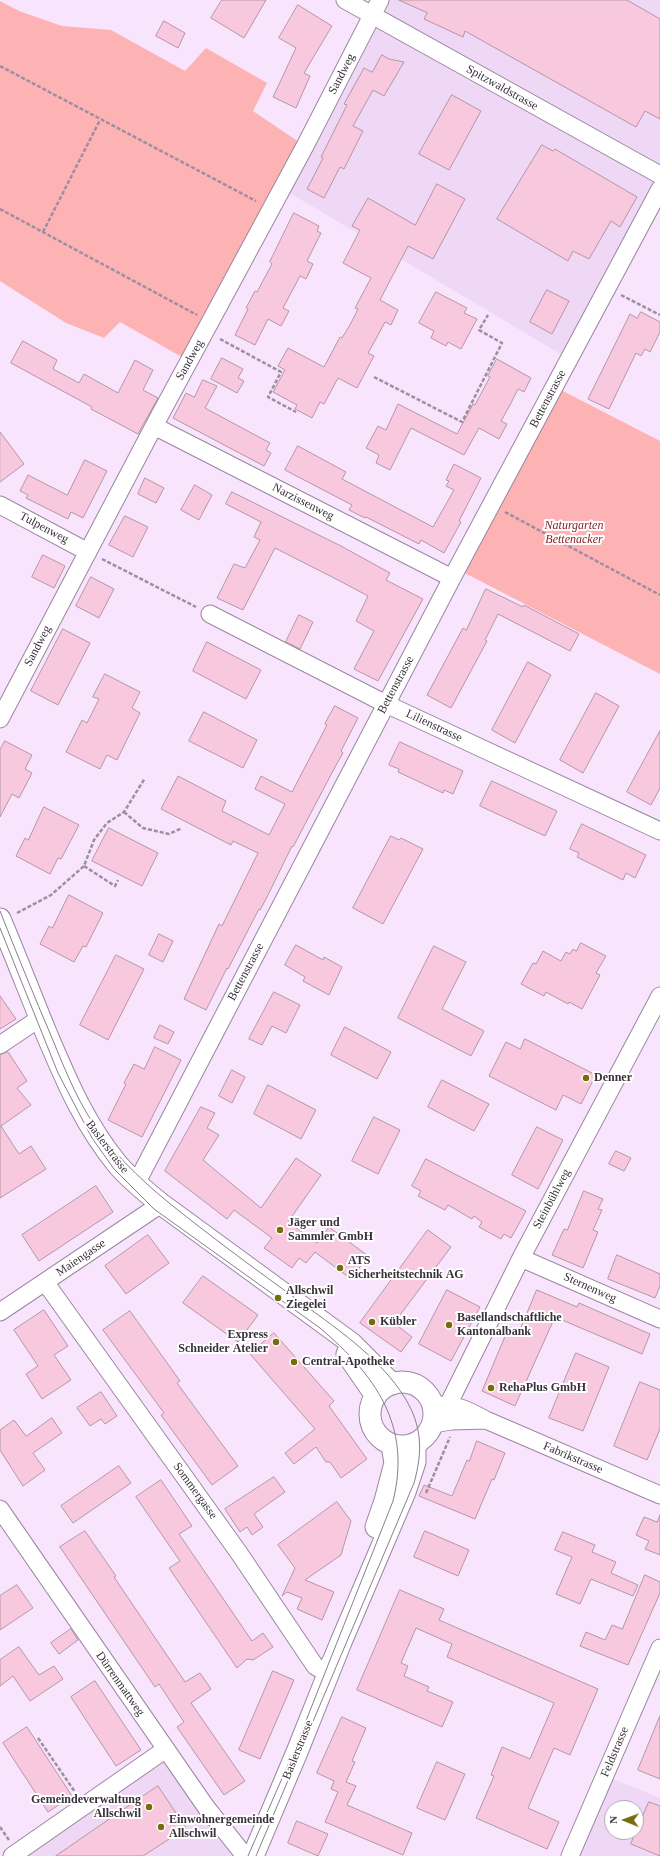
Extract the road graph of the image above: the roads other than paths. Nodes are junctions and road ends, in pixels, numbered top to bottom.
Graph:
1 (345, 0) edge
2 (380, 0) edge
3 (372, 15) junction
4 (660, 175) edge
5 (660, 189) edge
6 (154, 426) junction
7 (0, 505) edge
8 (88, 552) junction
9 (452, 578) junction
10 (210, 614) road end
11 (386, 704) junction
12 (0, 720) edge
13 (660, 831) edge
14 (1, 920) edge
15 (660, 996) edge
16 (40, 1018) junction
17 (0, 1045) edge
18 (134, 1183) junction
19 (161, 1204) junction
20 (521, 1258) junction
21 (45, 1282) junction
22 (0, 1312) edge
23 (660, 1319) edge
24 (384, 1390) junction
25 (438, 1411) junction
26 (486, 1420) junction
27 (416, 1444) junction
28 (392, 1445) junction
29 (660, 1495) edge
30 (0, 1509) edge
31 (341, 1642) junction
32 (660, 1648) edge
33 (166, 1749) junction
34 (12, 1856) edge
35 (245, 1856) edge
36 (252, 1856) edge
37 (570, 1856) edge

1 - 3 street, Spitzwaldstrasse
2 - 3 street, Sandweg
3 - 4 street, Spitzwaldstrasse
3 - 6 street, Sandweg
5 - 9 street, Bettenstrasse
6 - 8 street, Sandweg
6 - 9 street, Narzissenweg
7 - 8 street, Tulpenweg
8 - 12 street, Sandweg
9 - 11 street, Bettenstrasse
10 - 11 street, Lilienstrasse
11 - 13 street, Lilienstrasse
11 - 18 street, Bettenstrasse
14 - 16 main road, Baslerstrasse
15 - 20 street, Steinbühlweg
16 - 17 street
16 - 18 main road, Baslerstrasse
18 - 19 main road, Baslerstrasse
19 - 21 street, Maiengasse
19 - 24 main road, Baslerstrasse
20 - 23 street, Sternenweg
20 - 25 street, Steinbühlweg
21 - 22 street, Maiengasse
21 - 31 street, Sommergasse
24 - 25 main road
24 - 28 main road
25 - 26 street, Fabrikstrasse
25 - 26 street, Fabrikstrasse
25 - 27 main road
26 - 29 street, Fabrikstrasse
27 - 28 main road
27 - 31 main road, Baslerstrasse
28 - 31 main road, Baslerstrasse
30 - 33 street, Dürrenmattweg
31 - 36 main road, Baslerstrasse
32 - 37 street, Feldstrasse
33 - 34 street
33 - 35 street, Dürrenmattweg

